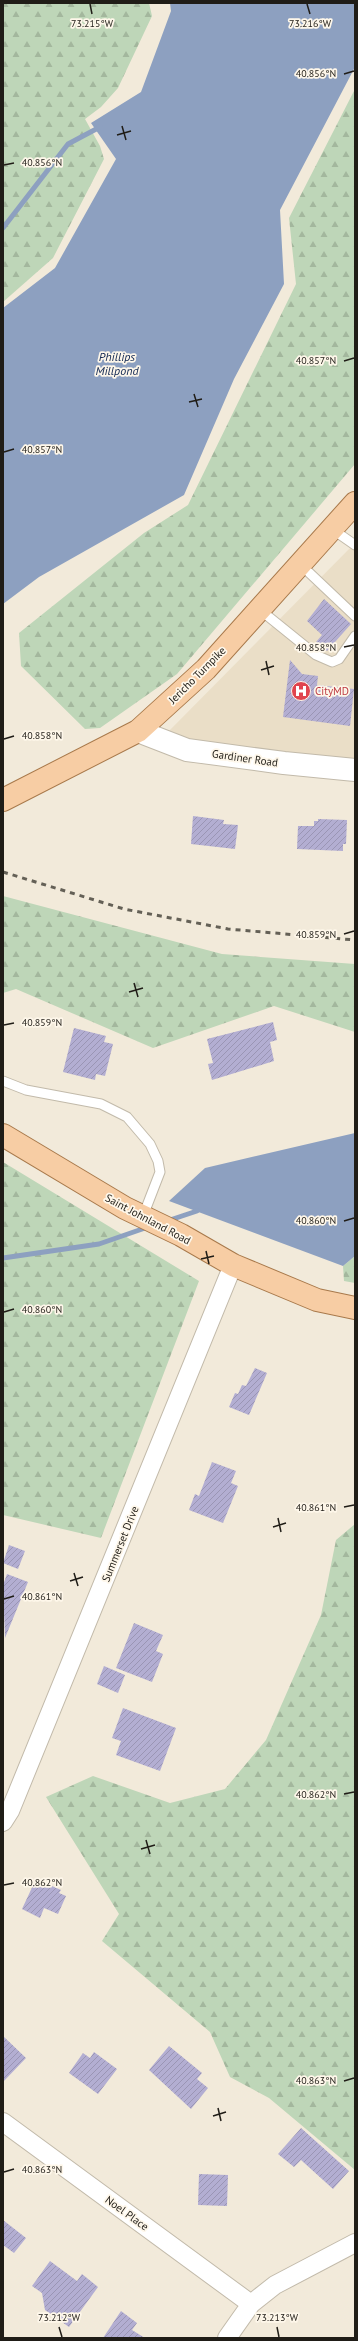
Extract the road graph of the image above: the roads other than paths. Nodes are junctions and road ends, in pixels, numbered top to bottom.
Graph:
1 (355, 503) edge
2 (332, 528) junction
3 (355, 545) edge
4 (300, 564) junction
5 (259, 609) junction
6 (355, 616) edge
7 (355, 636) edge
8 (138, 731) junction
9 (355, 770) edge
10 (3, 800) edge
11 (3, 1081) edge
12 (3, 1135) edge
13 (3, 1144) edge
14 (56, 1166) junction
15 (134, 1212) junction
16 (233, 1265) junction
17 (355, 1308) edge
18 (3, 1822) edge
19 (3, 2122) edge
20 (355, 2243) edge
21 (251, 2304) junction
22 (227, 2338) edge

1 - 2 main road, Jericho Turnpike
2 - 3 lane
2 - 4 main road, Jericho Turnpike
4 - 5 main road, Jericho Turnpike
4 - 6 lane
5 - 7 lane
5 - 8 main road, Jericho Turnpike
8 - 9 main road, Gardiner Road
8 - 10 main road, Jericho Turnpike
11 - 15 lane
12 - 14 main road, Saint Johnland Road
13 - 14 main road, Saint Johnland Road
14 - 15 main road, Saint Johnland Road
15 - 16 main road, Saint Johnland Road
16 - 17 main road, Saint Johnland Road
16 - 18 street, Summerset Drive
19 - 21 street, Noel Place
20 - 21 street
21 - 22 street

